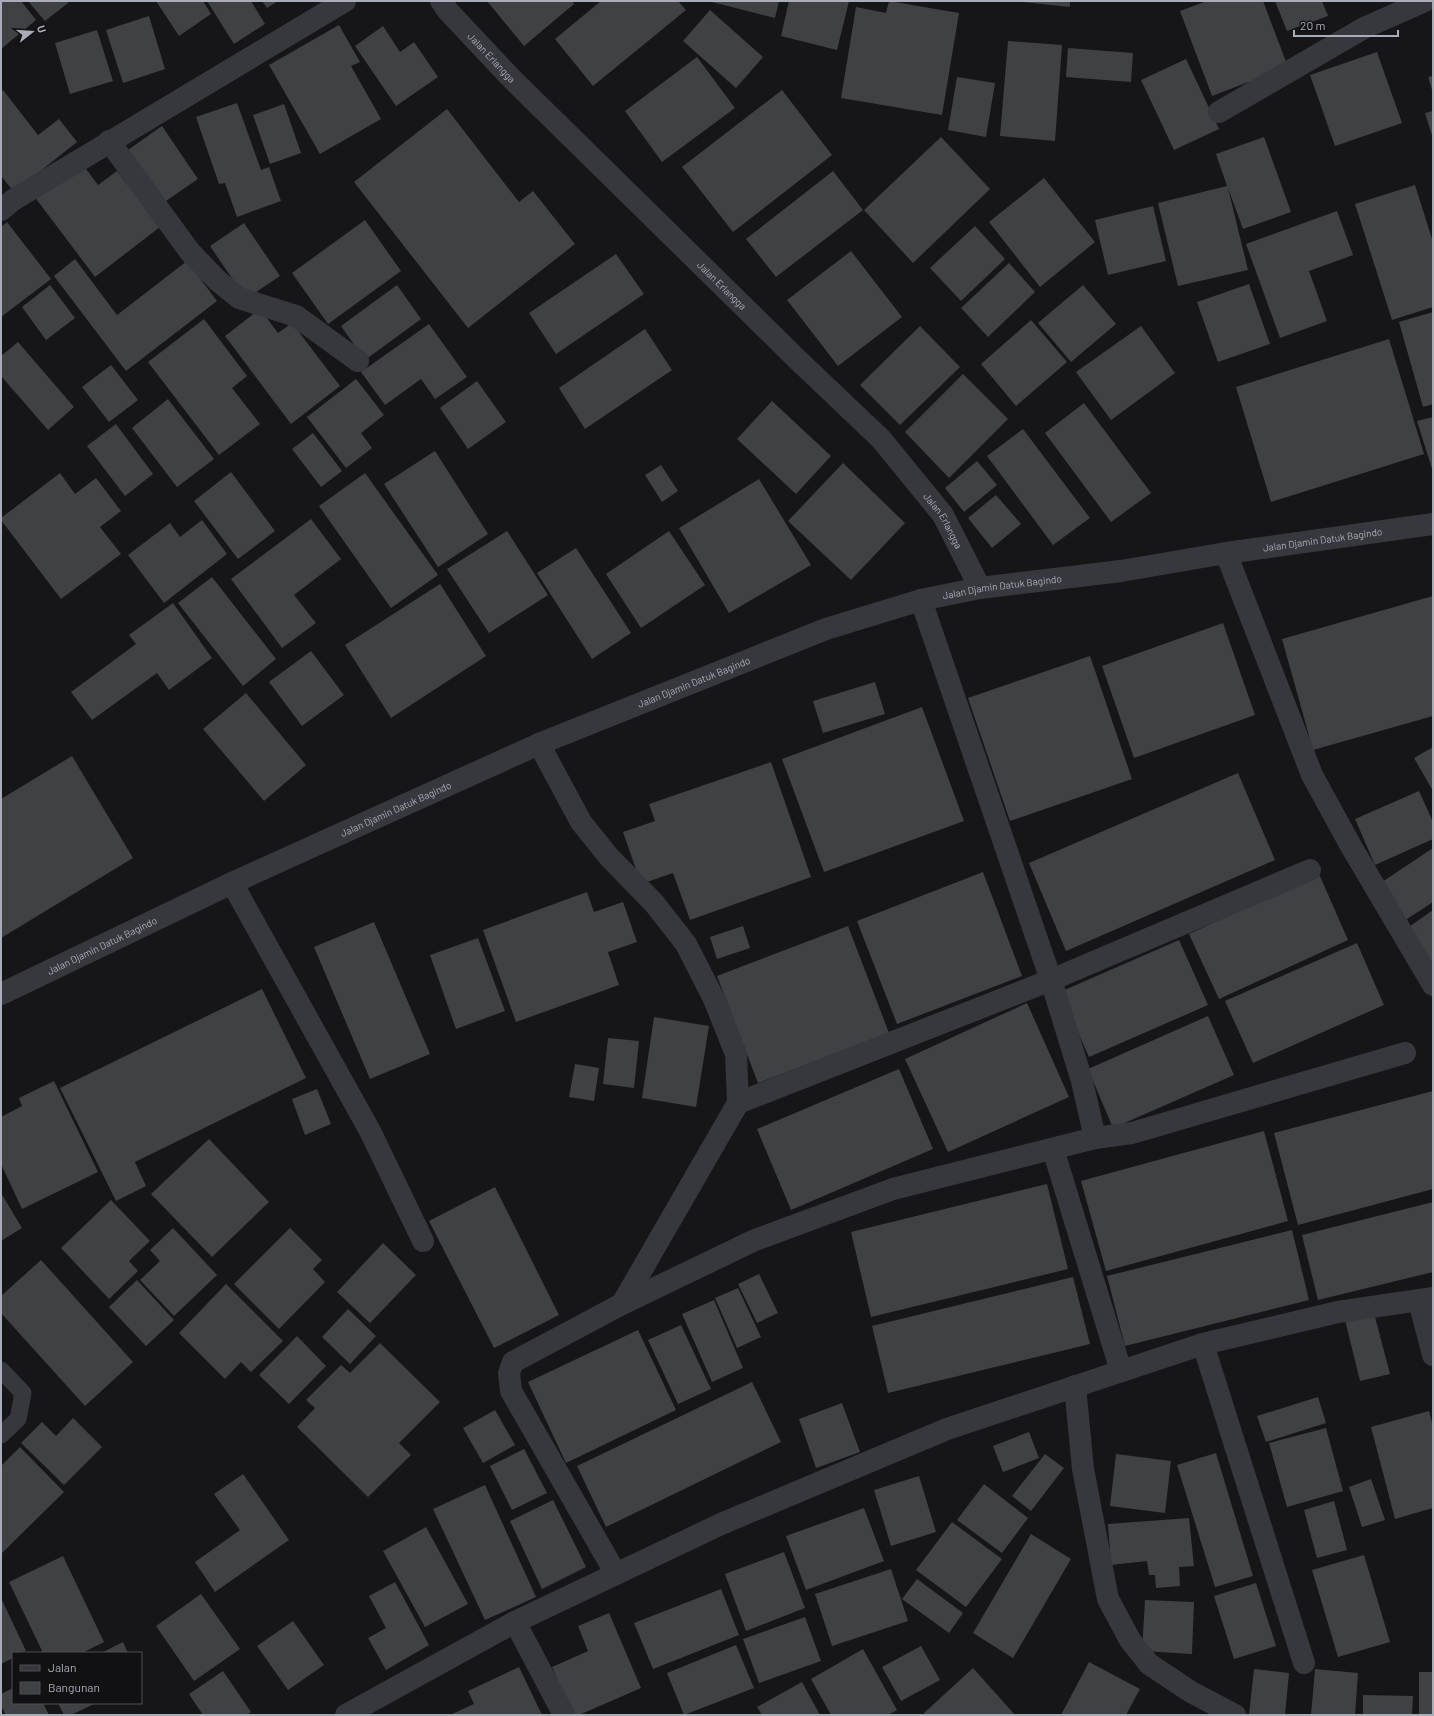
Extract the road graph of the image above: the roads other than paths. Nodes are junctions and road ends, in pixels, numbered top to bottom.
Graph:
1 (345, 1) edge
2 (441, 1) edge
3 (1425, 1) edge
4 (1219, 112) dead end
5 (109, 141) junction
6 (1, 210) edge
7 (358, 362) dead end
8 (1433, 524) edge
9 (1226, 553) junction
10 (980, 588) junction
11 (921, 600) junction
12 (539, 744) junction
13 (1310, 870) dead end
14 (232, 883) junction
15 (1051, 980) junction
16 (1433, 985) edge
17 (1, 994) edge
18 (1405, 1053) dead end
19 (738, 1103) junction
20 (1095, 1138) junction
21 (1053, 1149) junction
22 (423, 1241) dead end
23 (1426, 1299) edge
24 (622, 1304) junction
25 (1203, 1344) junction
26 (1433, 1355) edge
27 (1, 1370) edge
28 (1121, 1371) junction
29 (1076, 1386) junction
30 (1, 1435) edge
31 (616, 1574) junction
32 (515, 1622) junction
33 (1304, 1663) dead end
34 (346, 1715) edge
35 (564, 1715) edge
36 (1234, 1715) edge

1 - 5 street
2 - 10 street, Jalan Erlangga
3 - 4 street
5 - 6 street
5 - 7 street
8 - 9 street, Jalan Djamin Datuk Bagindo
9 - 10 street, Jalan Djamin Datuk Bagindo
9 - 16 street
10 - 11 street, Jalan Djamin Datuk Bagindo
11 - 12 street, Jalan Djamin Datuk Bagindo
11 - 15 street
12 - 14 street, Jalan Djamin Datuk Bagindo
12 - 19 street
13 - 15 street
14 - 17 street, Jalan Djamin Datuk Bagindo
14 - 22 street
15 - 19 street
15 - 20 street
18 - 20 street
19 - 24 street
20 - 21 street
21 - 24 street
21 - 28 street
23 - 25 street
23 - 26 street
24 - 31 street
25 - 28 street
25 - 33 street
27 - 30 lane
28 - 29 street
29 - 31 street
29 - 36 street
31 - 32 street
32 - 34 street
32 - 35 street

